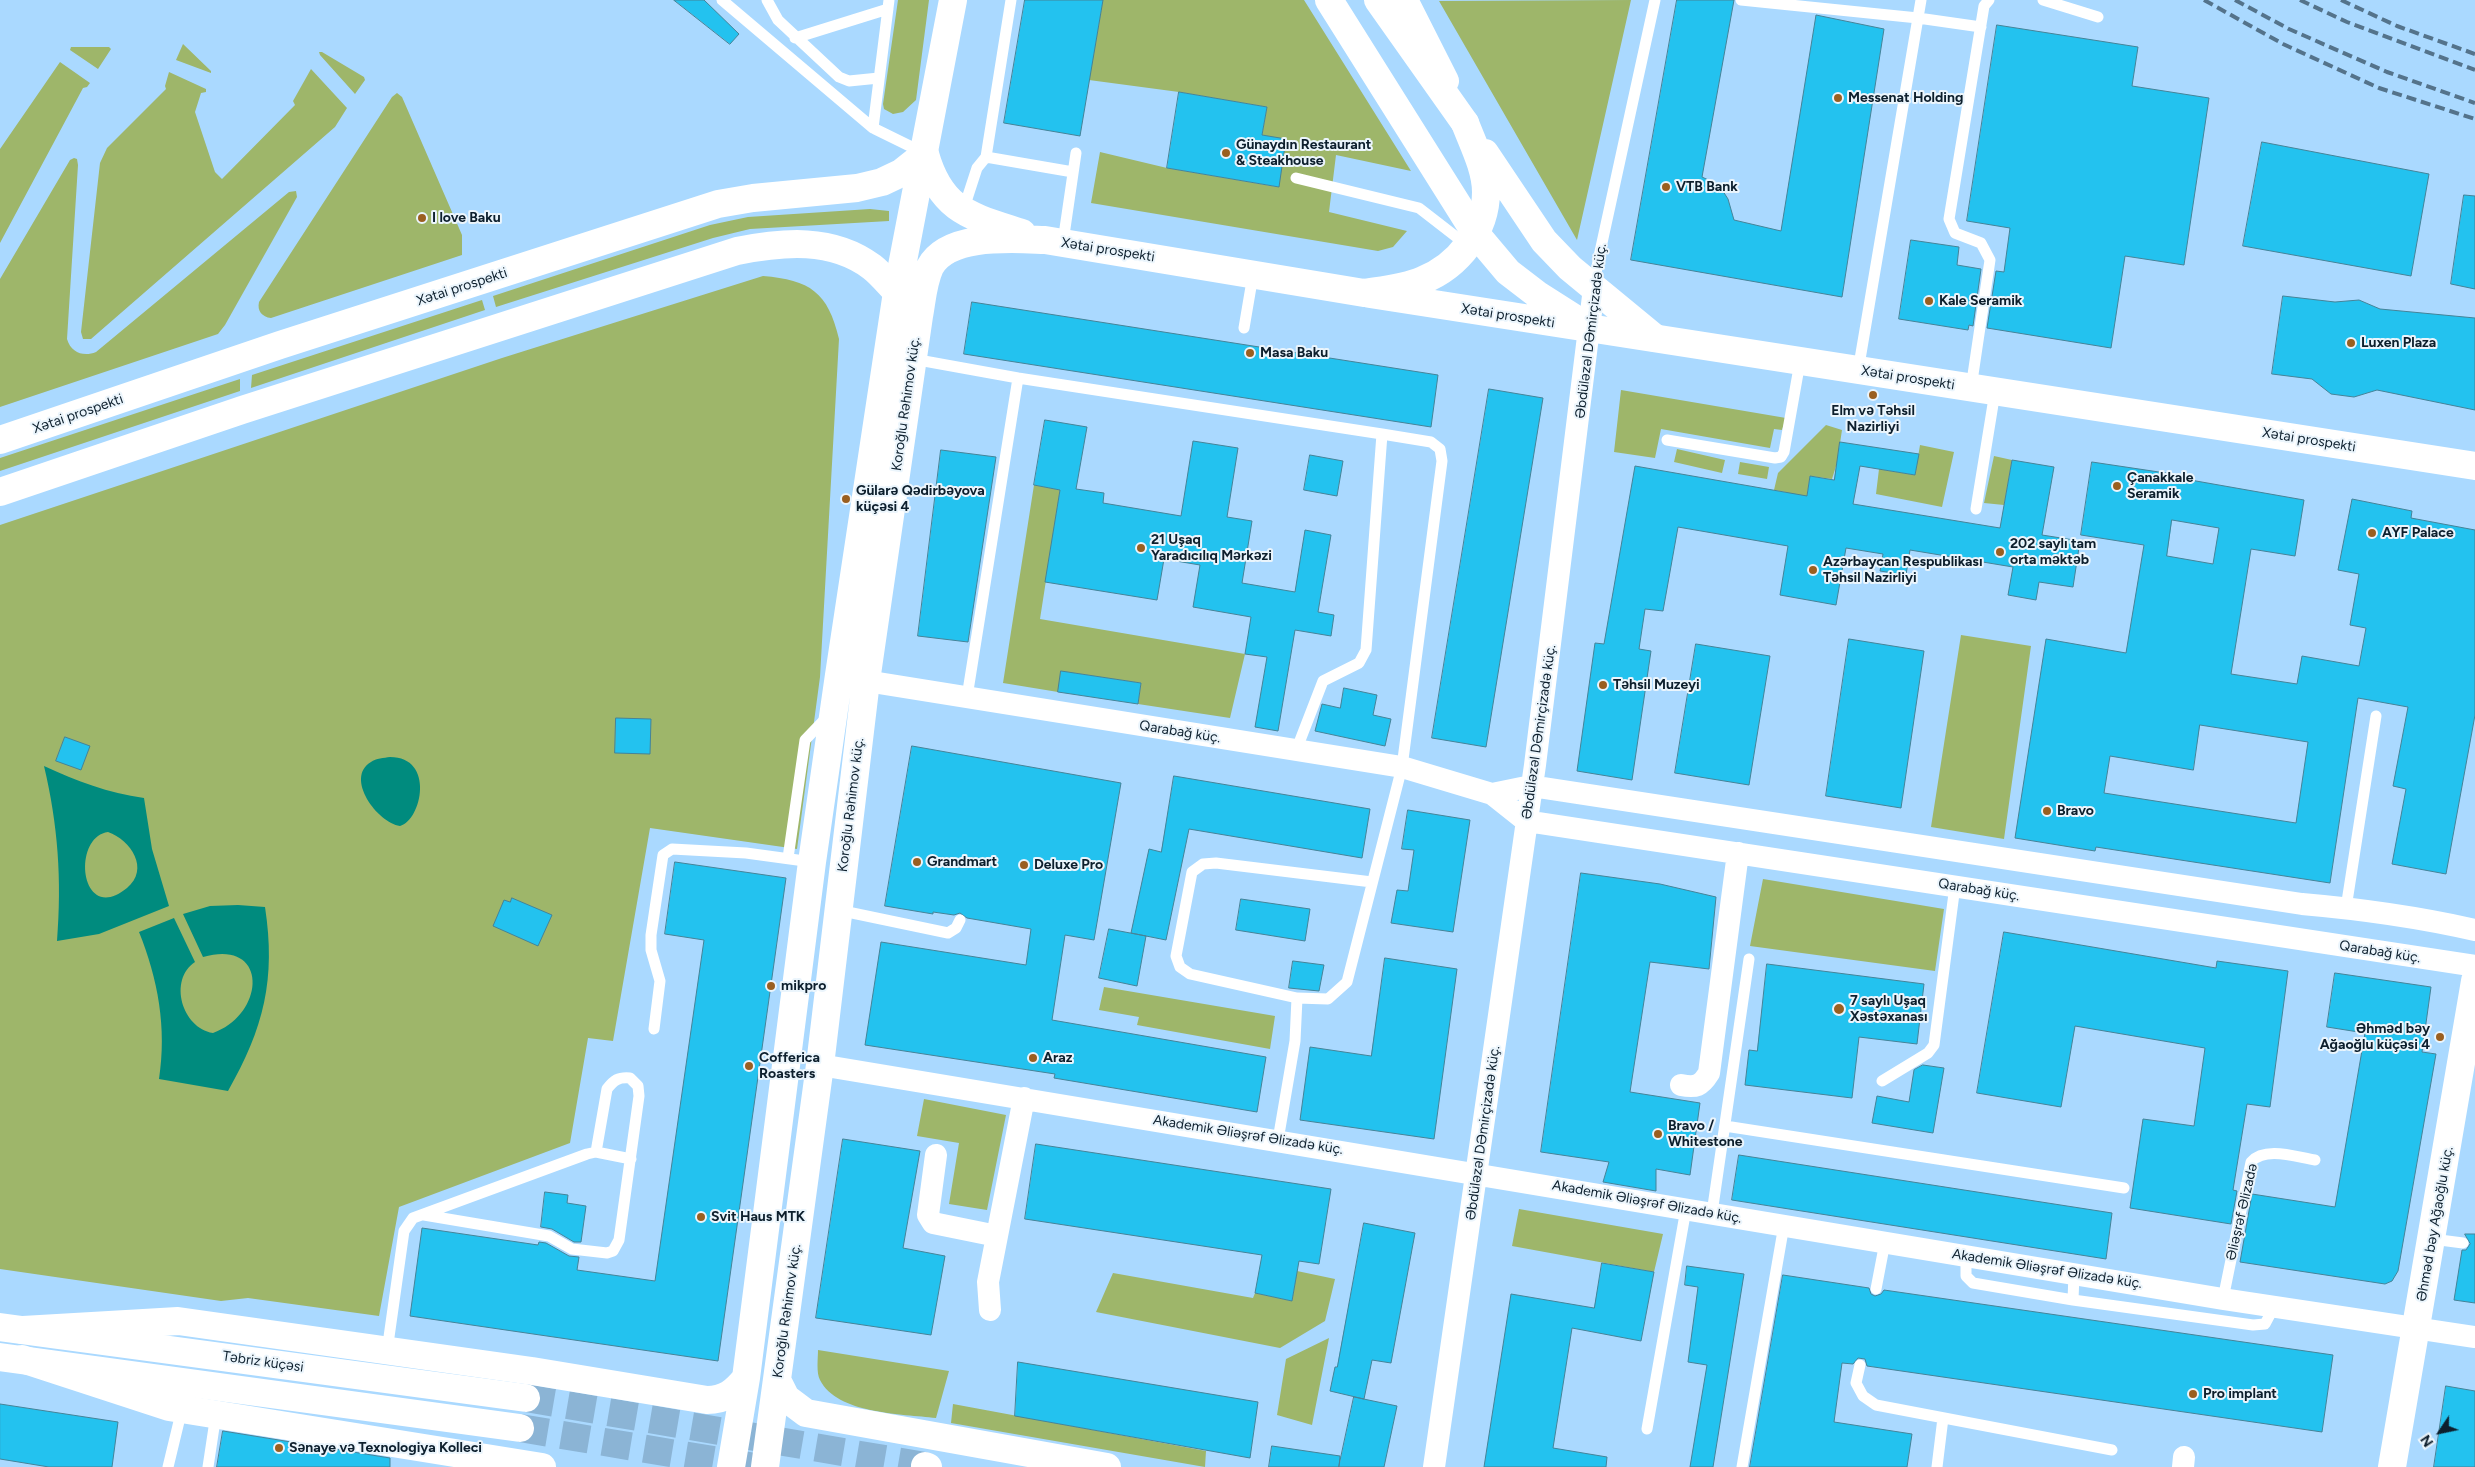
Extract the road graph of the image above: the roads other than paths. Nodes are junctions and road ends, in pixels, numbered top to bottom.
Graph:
1 (722, 0) edge
2 (767, 0) edge
3 (953, 0) edge
4 (1011, 0) edge
5 (1329, 0) edge
6 (1378, 0) edge
7 (1404, 0) edge
8 (1655, 0) edge
9 (1741, 0) edge
10 (1921, 0) edge
11 (1989, 0) edge
12 (2043, 0) edge
13 (889, 4) edge
14 (2098, 17) dead end
15 (1918, 18) junction
16 (1981, 27) junction
17 (795, 38) junction
18 (879, 78) junction
19 (1465, 123) junction
20 (873, 128) junction
21 (1076, 153) dead end
22 (925, 154) junction
23 (986, 157) junction
24 (1073, 172) junction
25 (1296, 178) dead end
26 (962, 211) junction
27 (1472, 240) junction
28 (1054, 241) junction
29 (1253, 275) junction
30 (1594, 288) junction
31 (897, 292) junction
32 (1364, 294) junction
33 (1244, 328) dead end
34 (1590, 328) junction
35 (1655, 338) junction
36 (913, 358) junction
37 (1800, 362) junction
38 (1858, 371) junction
39 (1018, 378) junction
40 (1983, 390) junction
41 (1382, 434) junction
42 (0, 440) edge
43 (1667, 440) dead end
44 (2475, 466) edge
45 (0, 492) edge
46 (1976, 509) dead end
47 (866, 681) junction
48 (967, 697) junction
49 (2376, 716) dead end
50 (1298, 751) junction
51 (1402, 767) junction
52 (1531, 786) junction
53 (1492, 794) junction
54 (1526, 821) junction
55 (1738, 853) junction
56 (800, 860) junction
57 (1372, 882) junction
58 (1955, 886) junction
59 (2193, 887) junction
60 (2302, 904) junction
61 (2346, 908) junction
62 (838, 910) junction
63 (960, 920) dead end
64 (2187, 922) junction
65 (2475, 930) edge
66 (2296, 939) junction
67 (1749, 959) dead end
68 (2475, 966) edge
69 (2475, 981) edge
70 (1297, 998) junction
71 (654, 1029) dead end
72 (2470, 1043) edge
73 (820, 1065) junction
74 (1882, 1080) dead end
75 (1681, 1085) dead end
76 (1024, 1098) junction
77 (1725, 1126) junction
78 (1278, 1140) junction
79 (596, 1152) junction
80 (936, 1155) dead end
81 (631, 1159) junction
82 (2315, 1160) dead end
83 (1478, 1173) junction
84 (2124, 1188) dead end
85 (1686, 1208) junction
86 (1712, 1213) junction
87 (424, 1215) junction
88 (1784, 1225) junction
89 (997, 1236) junction
90 (2432, 1239) junction
91 (1885, 1242) junction
92 (2463, 1243) dead end
93 (1966, 1256) junction
94 (2074, 1274) junction
95 (1876, 1289) dead end
96 (2223, 1299) junction
97 (2073, 1300) junction
98 (2274, 1307) junction
99 (990, 1310) dead end
100 (12, 1328) edge
101 (2417, 1329) junction
102 (2475, 1337) edge
103 (386, 1351) junction
104 (11, 1358) edge
105 (1860, 1365) dead end
106 (746, 1378) junction
107 (778, 1382) junction
108 (526, 1398) tunnel mouth
109 (182, 1409) junction
110 (216, 1414) junction
111 (1943, 1418) junction
112 (520, 1428) tunnel mouth
113 (1647, 1429) dead end
114 (2112, 1450) dead end
115 (168, 1467) edge
116 (208, 1467) edge
117 (542, 1467) edge
118 (731, 1467) edge
119 (765, 1467) edge
120 (1107, 1467) edge
121 (1434, 1467) edge
122 (1742, 1467) edge
123 (1937, 1467) edge
124 (2392, 1467) edge

1 - 20 lane
2 - 17 lane
3 - 22 main road, Koroğlu Rəhimov küç.
4 - 23 lane
5 - 27 main road
6 - 19 main road
7 - 19 main road
8 - 30 lane, Əbdüləzəl DƏmirçizadə küç.
9 - 15 lane
10 - 15 lane
11 - 16 lane
12 - 14 lane
13 - 17 lane
13 - 18 lane
15 - 16 lane
15 - 38 lane
16 - 40 lane
17 - 18 lane
18 - 20 lane
19 - 27 main road
19 - 30 main road
20 - 22 lane
21 - 24 lane
22 - 26 main road
22 - 31 main road, Koroğlu Rəhimov küç.
22 - 42 main road, Xətai prospekti
23 - 24 lane
23 - 26 lane
24 - 28 lane
25 - 27 lane
26 - 28 main road
27 - 32 main road
27 - 34 main road
28 - 29 main road, Xətai prospekti
28 - 36 main road, Koroğlu Rəhimov küç.
29 - 32 main road, Xətai prospekti
29 - 33 lane
30 - 34 street, Əbdüləzəl DƏmirçizadə küç.
30 - 35 main road
31 - 45 main road
31 - 56 main road, Koroğlu Rəhimov küç.
32 - 34 main road, Xətai prospekti
34 - 35 main road, Xətai prospekti
34 - 52 street, Əbdüləzəl DƏmirçizadə küç.
35 - 37 main road, Xətai prospekti
36 - 39 lane
36 - 47 main road, Koroğlu Rəhimov küç.
37 - 38 main road, Xətai prospekti
37 - 43 lane
38 - 40 main road, Xətai prospekti
39 - 41 lane
39 - 48 lane
40 - 44 main road, Xətai prospekti
40 - 46 lane
41 - 50 lane
41 - 51 lane
47 - 48 street, Qarabağ küç.
47 - 62 main road, Koroğlu Rəhimov küç.
48 - 50 street, Qarabağ küç.
49 - 61 lane
50 - 51 street, Qarabağ küç.
51 - 53 street, Qarabağ küç.
51 - 57 lane
52 - 53 street, Qarabağ küç.
52 - 54 street, Əbdüləzəl DƏmirçizadə küç.
52 - 59 street, Qarabağ küç.
53 - 54 street, Qarabağ küç.
54 - 55 street, Qarabağ küç.
54 - 83 street, Əbdüləzəl DƏmirçizadə küç.
55 - 58 street, Qarabağ küç.
55 - 75 street
56 - 71 lane
56 - 106 main road, Koroğlu Rəhimov küç.
57 - 70 lane
57 - 70 lane
58 - 64 street, Qarabağ küç.
58 - 74 lane
59 - 60 street, Qarabağ küç.
59 - 64 street
60 - 61 street, Qarabağ küç.
60 - 66 street
61 - 65 street, Qarabağ küç.
62 - 63 lane
62 - 73 main road, Koroğlu Rəhimov küç.
64 - 66 street, Qarabağ küç.
66 - 68 street, Qarabağ küç.
67 - 77 lane
69 - 72 main road, Əhməd bəy Ağaoğlu küç.
70 - 78 lane
72 - 90 main road, Əhməd bəy Ağaoğlu küç.
73 - 76 street, Akademik Əliəşrəf Əlizadə küç.
73 - 107 main road, Koroğlu Rəhimov küç.
76 - 78 street, Akademik Əliəşrəf Əlizadə küç.
76 - 89 street
77 - 84 lane
77 - 86 lane
78 - 83 street, Akademik Əliəşrəf Əlizadə küç.
79 - 81 lane
79 - 81 lane
79 - 87 lane
80 - 89 street
81 - 87 lane
82 - 96 lane, Əliəşrəf Əlizadə
83 - 85 street, Akademik Əliəşrəf Əlizadə küç.
83 - 121 street, Əbdüləzəl DƏmirçizadə küç.
85 - 86 street, Akademik Əliəşrəf Əlizadə küç.
85 - 113 lane
86 - 88 street, Akademik Əliəşrəf Əlizadə küç.
87 - 103 lane
88 - 91 street, Akademik Əliəşrəf Əlizadə küç.
88 - 122 lane
89 - 99 street
90 - 92 lane
90 - 101 main road, Əhməd bəy Ağaoğlu küç.
91 - 93 street, Akademik Əliəşrəf Əlizadə küç.
91 - 95 lane
93 - 94 street, Akademik Əliəşrəf Əlizadə küç.
93 - 97 lane
94 - 96 street, Akademik Əliəşrəf Əlizadə küç.
94 - 97 lane
96 - 98 street, Akademik Əliəşrəf Əlizadə küç.
97 - 98 lane
98 - 101 street, Akademik Əliəşrəf Əlizadə küç.
100 - 103 main road
100 - 108 main road, Təbriz küçəsi
101 - 102 street, Akademik Əliəşrəf Əlizadə küç.
101 - 124 main road, Əhməd bəy Ağaoğlu küç.
103 - 106 main road
104 - 109 main road
104 - 112 main road
105 - 111 lane
106 - 118 main road, Koroğlu Rəhimov küç.
107 - 119 main road, Koroğlu Rəhimov küç.
107 - 120 main road
109 - 110 main road
109 - 115 lane
110 - 116 lane
110 - 117 main road
111 - 114 lane
111 - 123 lane

